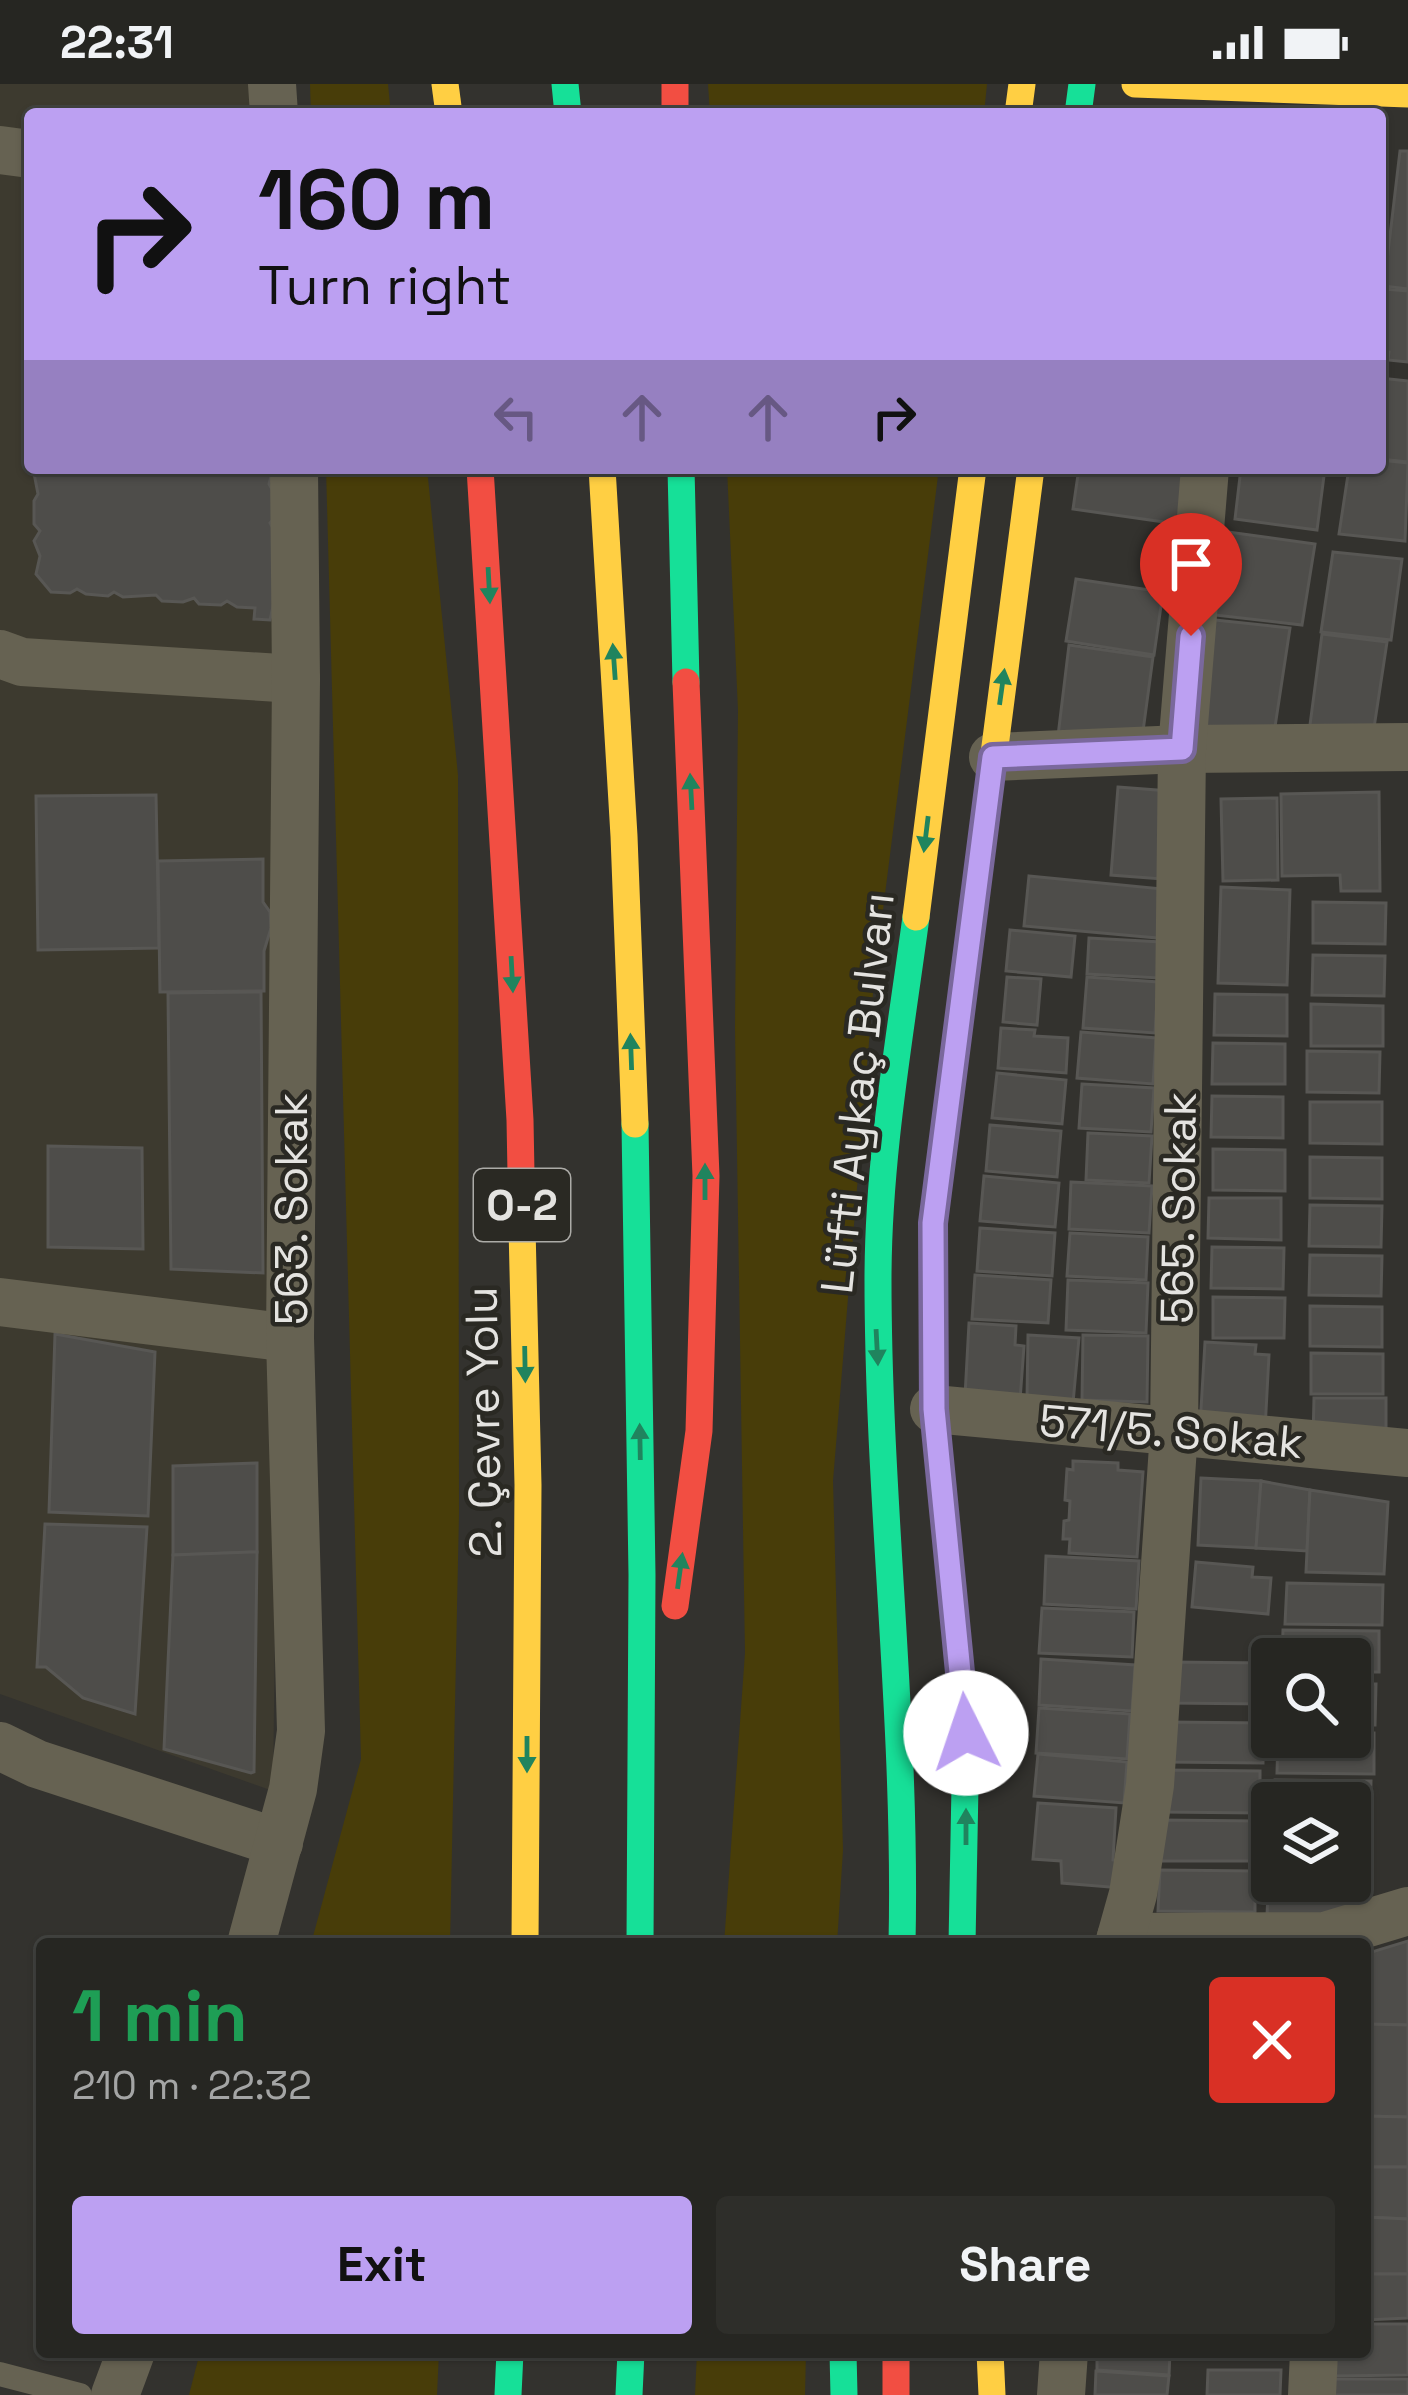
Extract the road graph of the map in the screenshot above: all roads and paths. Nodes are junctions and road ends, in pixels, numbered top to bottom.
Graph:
1 (1135, 84) edge
2 (1408, 94) edge
3 (1247, 101) edge
4 (294, 474) edge
5 (480, 474) edge
6 (602, 474) edge
7 (681, 474) edge
8 (972, 474) edge
9 (1030, 474) edge
10 (1205, 474) edge
11 (0, 655) edge
12 (296, 679) junction
13 (1408, 747) edge
14 (1182, 749) junction
15 (993, 757) junction
16 (0, 1301) edge
17 (290, 1338) junction
18 (934, 1409) junction
19 (1174, 1432) junction
20 (1408, 1453) edge
21 (899, 1652) junction
22 (0, 1746) edge
23 (642, 1811) junction
24 (279, 1843) junction
25 (966, 1886) junction
26 (1408, 1911) edge
27 (874, 1932) dead end
28 (253, 1938) edge
29 (525, 1938) edge
30 (640, 1938) edge
31 (902, 1938) edge
32 (962, 1938) edge
33 (971, 1938) edge
34 (1121, 1938) edge
35 (1330, 1938) edge
36 (129, 2358) edge
37 (510, 2358) edge
38 (632, 2358) edge
39 (843, 2358) edge
40 (896, 2358) edge
41 (990, 2358) edge
42 (1064, 2358) edge
43 (1314, 2358) edge
44 (0, 2374) edge
45 (80, 2395) edge
46 (116, 2395) edge
47 (508, 2395) edge
48 (629, 2395) edge
49 (844, 2395) edge
50 (896, 2395) edge
51 (992, 2395) edge
52 (1061, 2395) edge
53 (1312, 2395) edge

1 - 3 main road
2 - 3 main road
4 - 12 street, 563. Sokak
5 -> 29 main road, 2. Çevre Yolu / O-2
23 -> 6 main road, O-2
23 -> 7 main road
8 -> 21 main road, Lüfti Aykaç Bulvarı
15 -> 9 main road
10 - 14 street, 565. Sokak
11 - 12 street
12 - 17 street, 563. Sokak
13 - 14 street
14 - 15 street
14 - 19 street, 565. Sokak
15 - 18 main road
16 - 17 street
17 - 24 street, 563. Sokak
18 - 19 street, 571/5. Sokak
25 -> 18 main road
19 - 20 street, 571/5. Sokak
19 - 34 street, 565. Sokak
21 - 27 main road
21 - 31 main road, Lüfti Aykaç Bulvarı
22 - 24 street
23 - 30 main road, O-2
24 - 28 street, 563. Sokak
25 - 32 main road
25 - 33 main road
26 - 35 street
36 - 46 street
37 - 47 main road
38 - 48 main road
39 - 49 main road
40 - 50 main road
41 - 51 main road
42 - 52 street
43 - 53 street
44 - 45 lane

